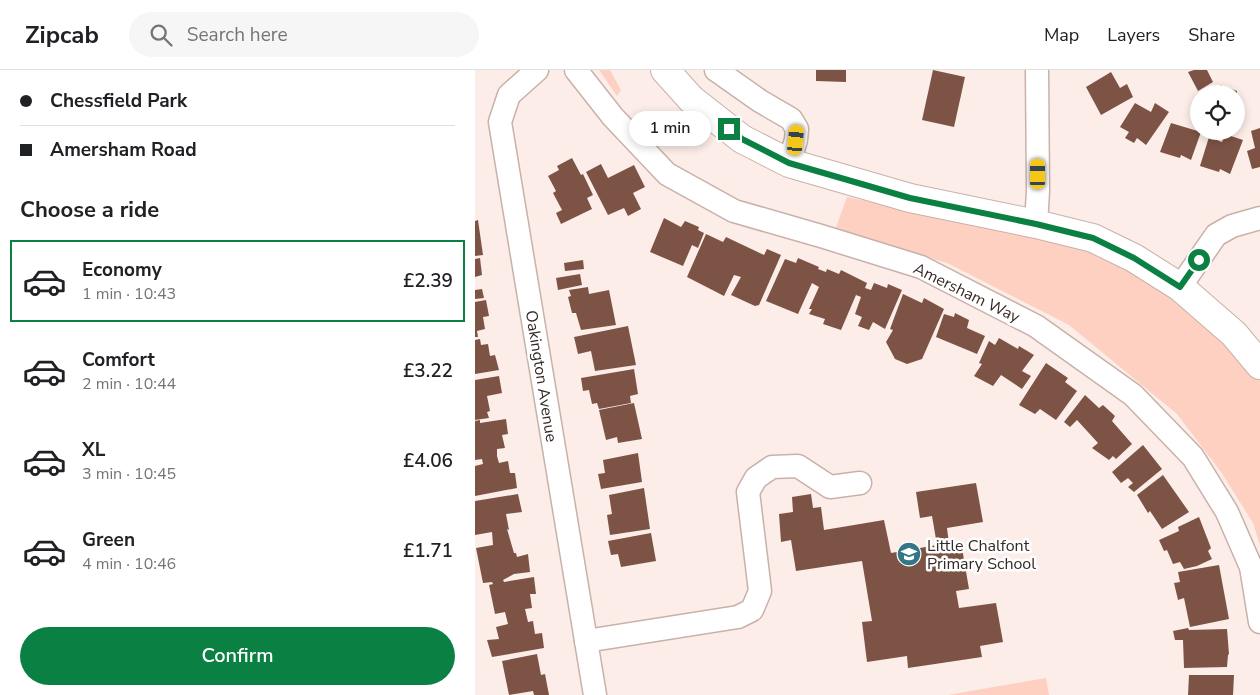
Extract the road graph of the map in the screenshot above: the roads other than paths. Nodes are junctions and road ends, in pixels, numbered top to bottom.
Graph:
1 (537, 70) edge
2 (575, 70) edge
3 (665, 70) edge
4 (716, 70) edge
5 (1037, 70) edge
6 (789, 163) junction
7 (1260, 218) edge
8 (1036, 224) junction
9 (1180, 287) junction
10 (1260, 365) edge
11 (860, 483) dead end
12 (1260, 622) edge
13 (586, 641) junction
14 (595, 695) edge

1 - 13 street, Oakington Avenue
2 - 12 street, Amersham Way
3 - 6 main road
4 - 6 street
5 - 8 street
6 - 8 main road
7 - 9 street
8 - 9 main road
9 - 10 main road
11 - 13 street
13 - 14 street, Oakington Avenue

